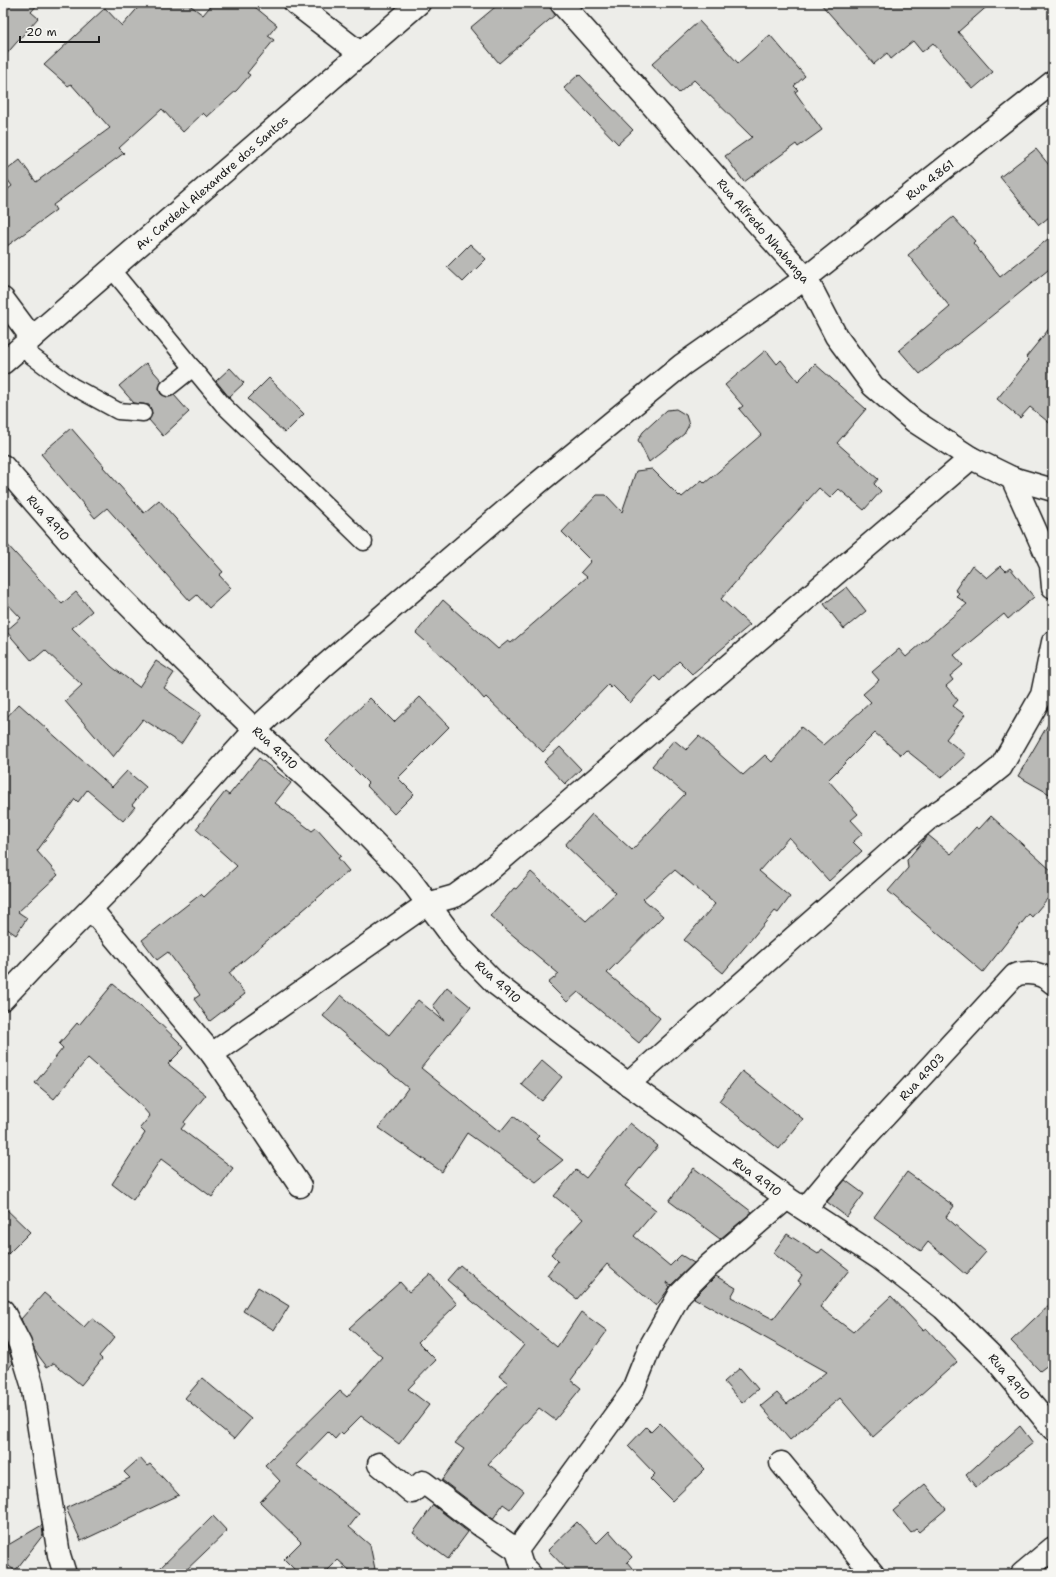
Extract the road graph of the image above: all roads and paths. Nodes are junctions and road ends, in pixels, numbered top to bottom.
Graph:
1 (295, 3) edge
2 (419, 3) edge
3 (561, 3) edge
4 (361, 54) junction
5 (1053, 82) edge
6 (112, 270) junction
7 (806, 278) junction
8 (3, 299) edge
9 (26, 343) junction
10 (3, 363) edge
11 (193, 368) junction
12 (168, 388) dead end
13 (143, 413) dead end
14 (971, 458) junction
15 (3, 466) edge
16 (1012, 478) junction
17 (1053, 490) edge
18 (364, 542) dead end
19 (1053, 587) edge
20 (1053, 642) edge
21 (255, 730) junction
22 (427, 904) junction
23 (91, 909) junction
24 (1052, 982) edge
25 (3, 999) edge
26 (212, 1054) junction
27 (628, 1084) junction
28 (300, 1186) dead end
29 (796, 1204) junction
30 (3, 1311) edge
31 (1053, 1429) edge
32 (781, 1463) dead end
33 (379, 1464) dead end
34 (1053, 1548) edge
35 (517, 1550) junction
36 (65, 1574) edge
37 (530, 1574) edge
38 (873, 1574) edge
39 (1022, 1574) edge

1 - 4 street
2 - 4 street, Av. Cardeal Alexandre dos Santos
3 - 7 street, Rua Alfredo Nhabanga
4 - 6 street, Av. Cardeal Alexandre dos Santos
5 - 7 street, Rua 4.861
6 - 9 street, Av. Cardeal Alexandre dos Santos
6 - 11 lane
7 - 14 street, Rua Alfredo Nhabanga
7 - 21 street, Rua 4.861
8 - 9 street
9 - 10 street, Av. Cardeal Alexandre dos Santos
9 - 13 lane
11 - 12 lane
11 - 18 lane
14 - 16 street, Rua Alfredo Nhabanga
14 - 22 street
15 - 21 street, Rua 4.910
16 - 17 street, Rua Alfredo Nhabanga
16 - 19 street
20 - 27 street
21 - 22 street, Rua 4.910
21 - 23 street, Rua 4.861
22 - 26 street
22 - 27 street, Rua 4.910
23 - 25 street, Rua 4.861
23 - 26 street
24 - 29 street, Rua 4.903
26 - 28 street
27 - 29 street, Rua 4.910
29 - 31 street, Rua 4.910
29 - 35 street, Rua 4.903
30 - 36 street
32 - 38 street
33 - 35 street
34 - 39 street
35 - 37 street

